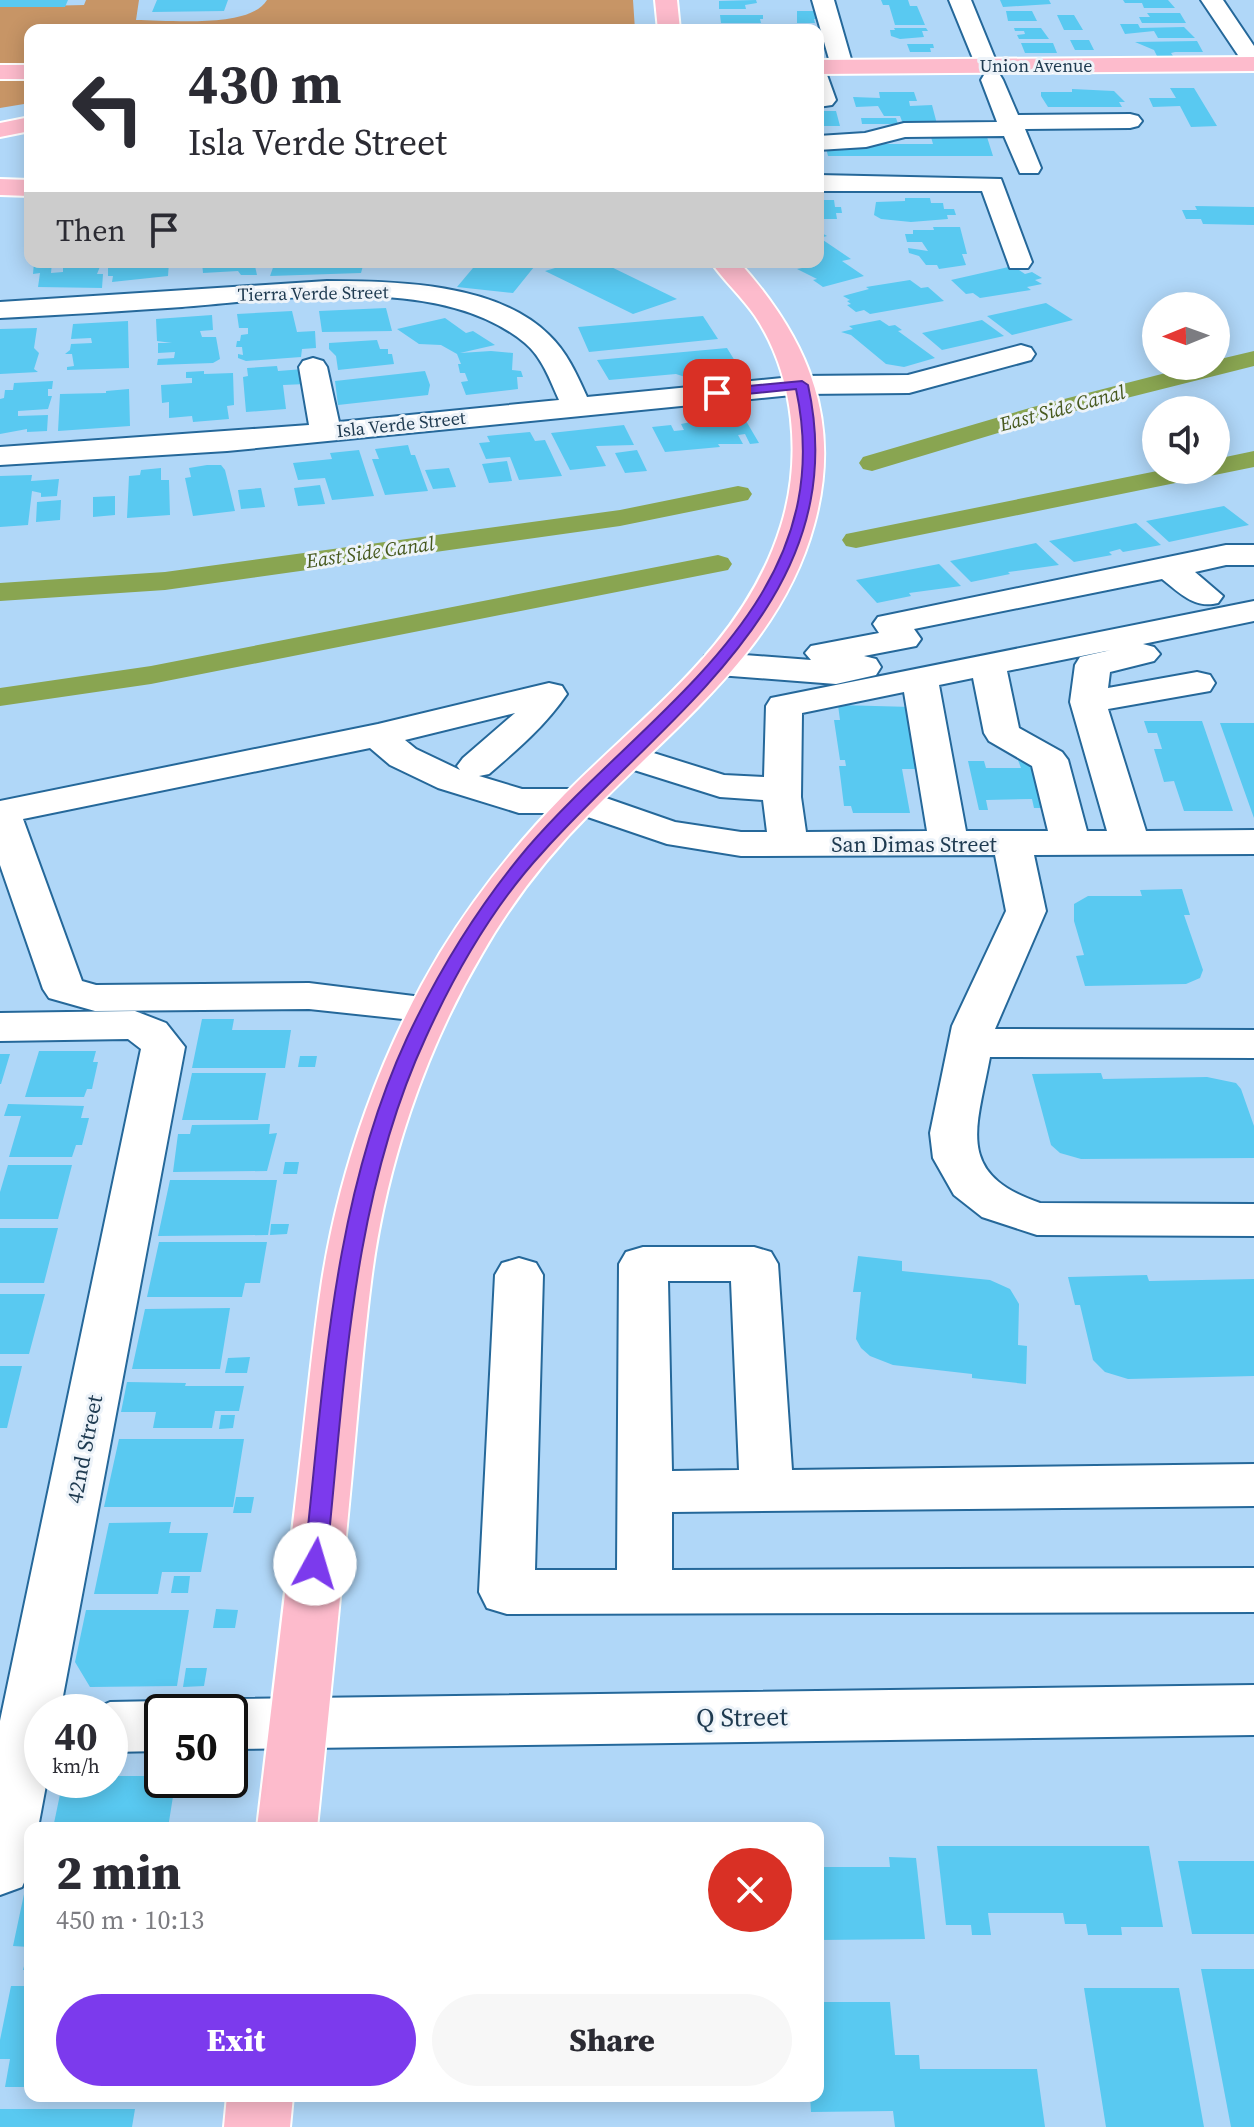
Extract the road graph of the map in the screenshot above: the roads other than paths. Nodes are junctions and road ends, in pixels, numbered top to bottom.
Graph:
1 (666, 0) edge
2 (823, 0) edge
3 (960, 0) edge
4 (1212, 0) edge
5 (668, 24) edge
6 (1254, 63) edge
7 (842, 66) junction
8 (0, 72) edge
9 (24, 72) edge
10 (989, 73) junction
11 (824, 78) edge
12 (1254, 79) edge
13 (824, 82) edge
14 (24, 112) edge
15 (0, 117) edge
16 (1130, 121) dead end
17 (1011, 125) junction
18 (24, 127) edge
19 (0, 131) edge
20 (824, 134) edge
21 (1029, 168) dead end
22 (824, 183) edge
23 (0, 187) edge
24 (24, 188) edge
25 (1019, 262) dead end
26 (729, 268) edge
27 (0, 310) edge
28 (1021, 354) dead end
29 (313, 367) dead end
30 (802, 385) junction
31 (577, 407) junction
32 (326, 432) junction
33 (0, 456) edge
34 (1254, 555) edge
35 (1168, 568) junction
36 (1206, 596) junction
37 (1249, 607) edge
38 (720, 663) junction
39 (988, 665) junction
40 (920, 679) junction
41 (1197, 683) dead end
42 (1088, 702) junction
43 (784, 706) junction
44 (378, 735) junction
45 (628, 756) junction
46 (476, 766) dead end
47 (782, 789) junction
48 (580, 801) junction
49 (1070, 842) junction
50 (1130, 842) junction
51 (1254, 842) edge
52 (1012, 843) junction
53 (788, 844) junction
54 (949, 844) junction
55 (431, 1009) junction
56 (0, 1027) edge
57 (970, 1043) junction
58 (1254, 1044) edge
59 (1254, 1220) edge
60 (519, 1275) dead end
61 (1254, 1485) edge
62 (767, 1491) junction
63 (646, 1492) junction
64 (1254, 1590) edge
65 (644, 1592) junction
66 (31, 1694) edge
67 (1254, 1710) edge
68 (297, 1723) junction
69 (248, 1724) edge
70 (24, 1728) edge
71 (288, 1822) edge
72 (0, 1868) edge
73 (259, 2102) edge
74 (257, 2127) edge

1 - 5 main road
2 - 7 street
3 - 10 street
4 - 6 street
6 - 10 main road, Union Avenue
7 - 10 main road, Union Avenue
7 - 11 main road, Union Avenue
8 - 9 main road
10 - 12 main road, Union Avenue
10 - 13 main road, Union Avenue
10 - 17 street
14 - 15 main road
16 - 17 street
17 - 20 street
17 - 21 street
18 - 19 main road
22 - 25 street
23 - 24 main road
26 - 30 main road
27 - 31 street, Tierra Verde Street
28 - 30 street, Isla Verde Street
29 - 32 street
30 - 31 street, Isla Verde Street
30 - 38 main road
31 - 32 street, Isla Verde Street
32 - 33 street, Isla Verde Street
34 - 35 street
35 - 36 street
35 - 38 street
36 - 37 street
36 - 38 street
37 - 39 street
37 - 42 street
38 - 43 street
38 - 45 main road
39 - 40 street
39 - 49 street
40 - 43 street
40 - 54 street
41 - 42 street
42 - 50 street
43 - 47 street
44 - 46 street
44 - 48 street, San Dimas Street
44 - 55 street
45 - 47 street
45 - 48 main road
47 - 53 street
48 - 53 street, San Dimas Street
48 - 55 main road
49 - 50 street, San Dimas Street
49 - 52 street, San Dimas Street
50 - 51 street, San Dimas Street
52 - 54 street, San Dimas Street
52 - 57 street
53 - 54 street, San Dimas Street
55 - 68 main road
56 - 66 street, 42nd Street
57 - 58 street
57 - 59 street
60 - 65 street
61 - 62 street
62 - 63 street
62 - 63 street
63 - 65 street
64 - 65 street
67 - 68 street, Q Street
68 - 69 street, Q Street
68 - 71 main road
70 - 72 street, 42nd Street
73 - 74 main road

